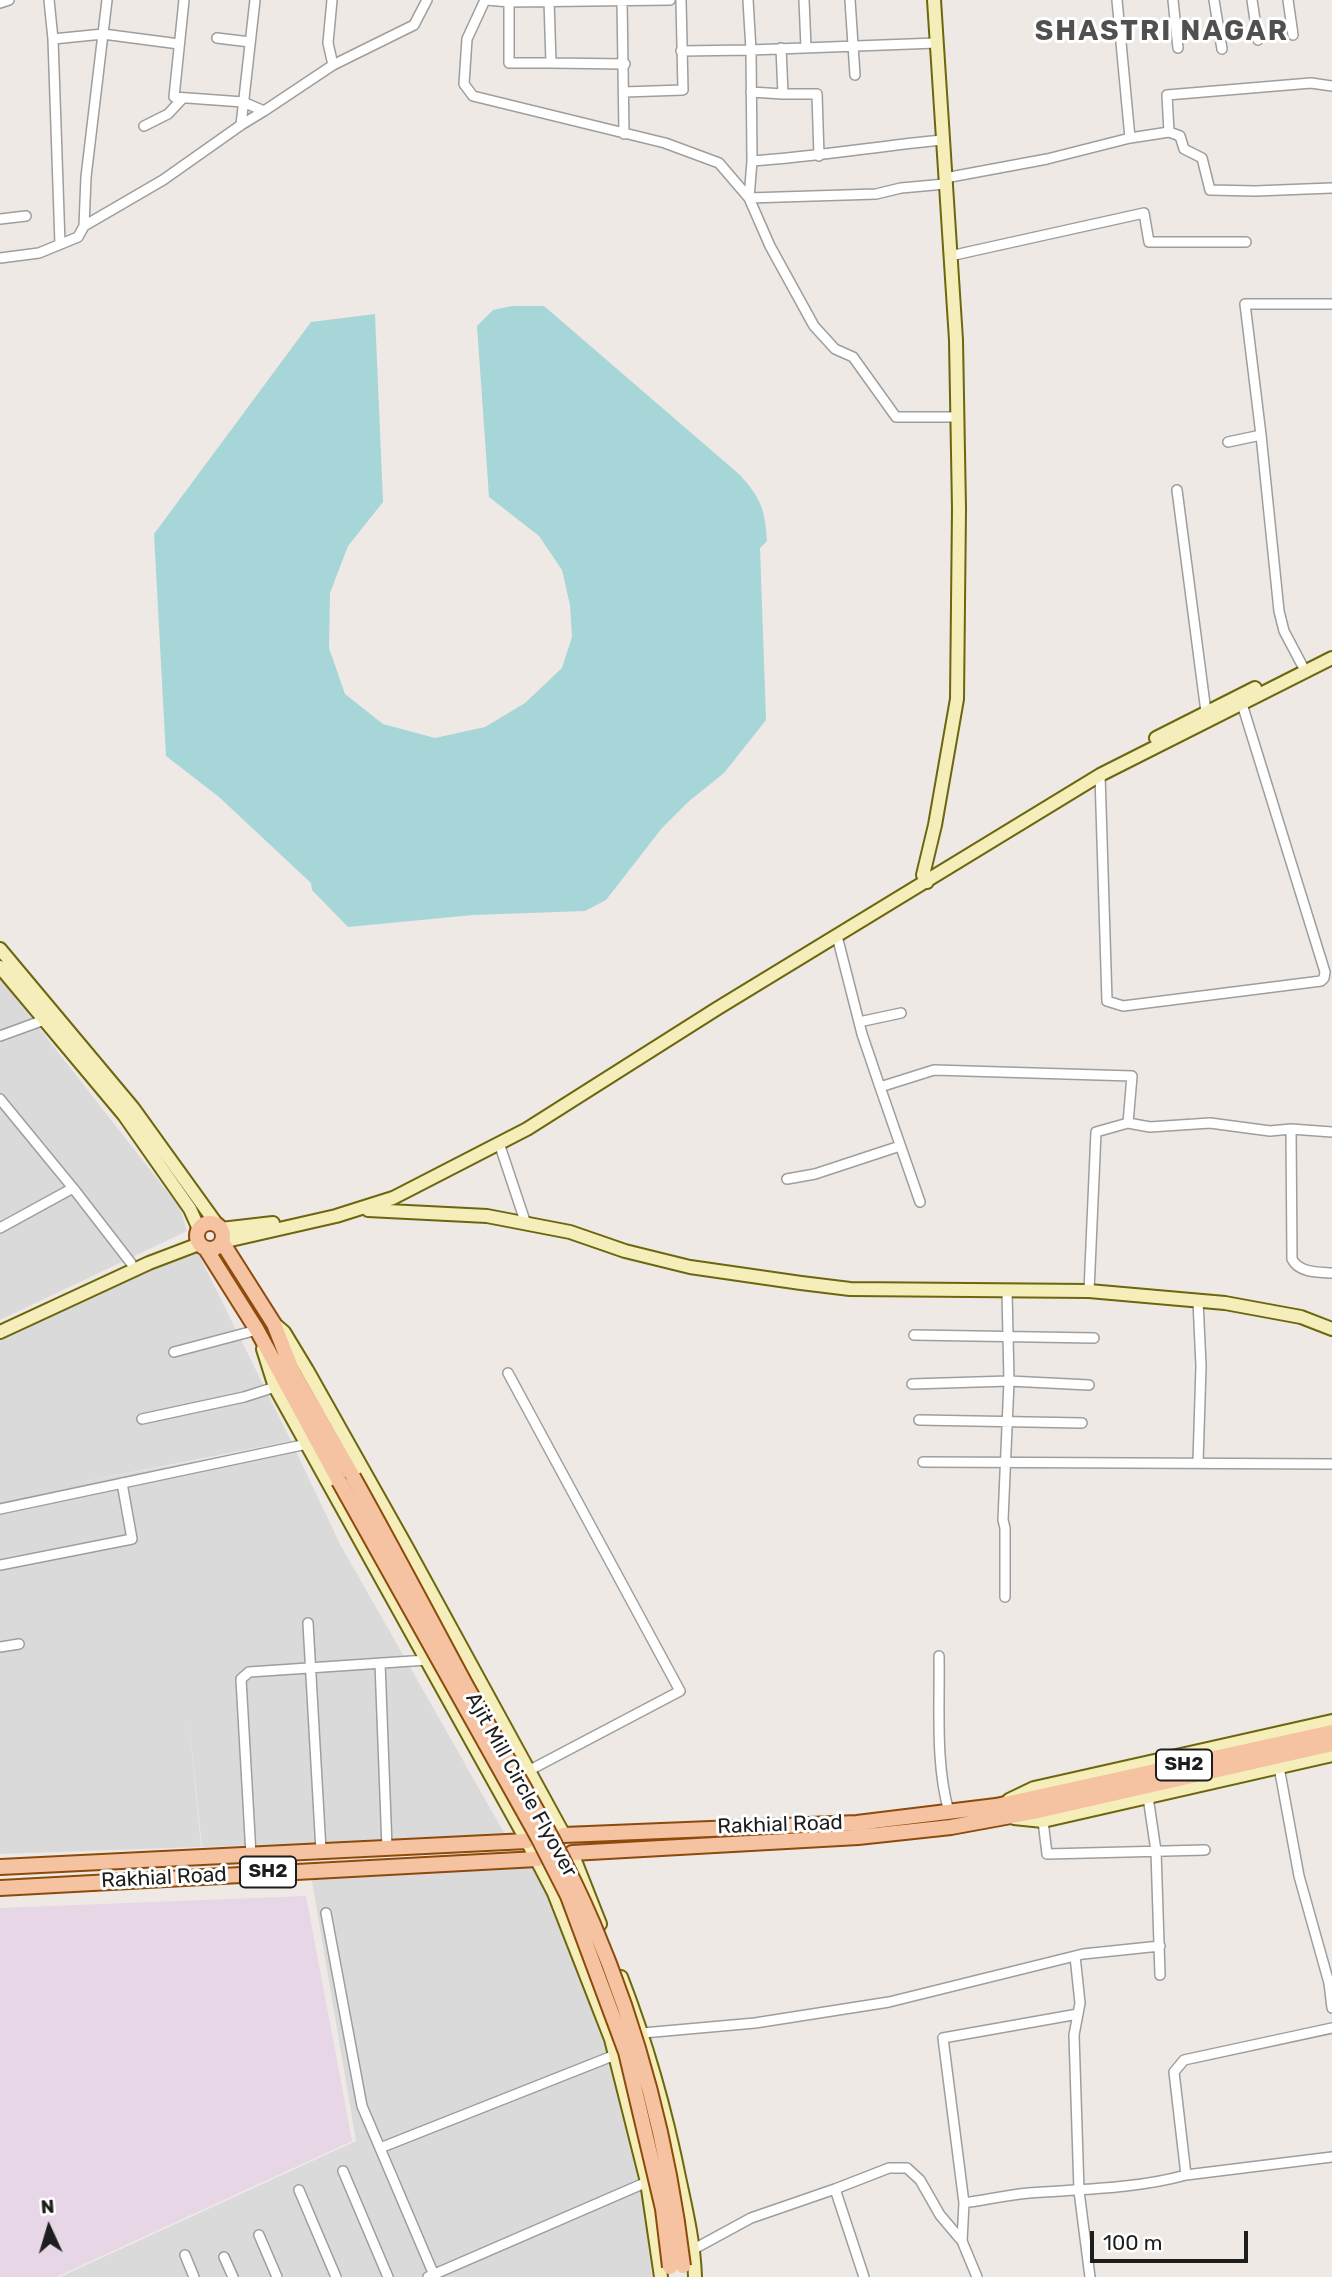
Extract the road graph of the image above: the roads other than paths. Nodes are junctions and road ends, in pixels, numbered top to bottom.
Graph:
1 (9, 0) edge
2 (49, 0) edge
3 (107, 0) edge
4 (184, 0) edge
5 (255, 0) edge
6 (332, 0) edge
7 (427, 0) edge
8 (486, 0) edge
9 (670, 0) edge
10 (681, 0) edge
11 (748, 0) edge
12 (804, 0) edge
13 (850, 0) edge
14 (934, 0) edge
15 (1117, 0) edge
16 (1173, 0) edge
17 (1214, 0) edge
18 (1252, 0) edge
19 (1288, 0) edge
20 (549, 1) edge
21 (623, 1) edge
22 (0, 2) edge
23 (509, 2) edge
24 (103, 34) junction
25 (1293, 35) dead end
26 (217, 38) dead end
27 (53, 40) junction
28 (1258, 40) dead end
29 (250, 42) junction
30 (936, 43) junction
31 (179, 44) junction
32 (806, 47) junction
33 (853, 47) junction
34 (781, 48) junction
35 (1178, 48) dead end
36 (1222, 49) dead end
37 (751, 50) junction
38 (681, 51) junction
39 (551, 63) junction
40 (625, 64) junction
41 (333, 65) junction
42 (855, 75) dead end
43 (1332, 86) edge
44 (624, 92) junction
45 (751, 92) junction
46 (783, 94) junction
47 (183, 98) junction
48 (243, 102) junction
49 (264, 111) junction
50 (241, 125) junction
51 (144, 126) dead end
52 (1169, 132) junction
53 (624, 134) junction
54 (1130, 138) junction
55 (942, 140) junction
56 (820, 156) junction
57 (752, 161) junction
58 (945, 181) junction
59 (1332, 188) edge
60 (749, 198) junction
61 (26, 216) dead end
62 (0, 219) edge
63 (84, 226) junction
64 (1246, 242) dead end
65 (60, 244) junction
66 (950, 256) junction
67 (0, 258) edge
68 (1332, 304) edge
69 (958, 416) junction
70 (1261, 435) junction
71 (1228, 442) dead end
72 (1178, 490) dead end
73 (1332, 650) edge
74 (1332, 659) edge
75 (1302, 665) junction
76 (1242, 704) junction
77 (1206, 712) junction
78 (1100, 775) junction
79 (925, 878) junction
80 (837, 936) junction
81 (0, 949) edge
82 (0, 967) edge
83 (901, 1013) dead end
84 (44, 1020) junction
85 (859, 1022) junction
86 (0, 1036) edge
87 (880, 1087) junction
88 (0, 1099) edge
89 (1128, 1122) junction
90 (1290, 1129) junction
91 (1332, 1132) edge
92 (499, 1143) junction
93 (900, 1146) junction
94 (787, 1179) dead end
95 (74, 1188) junction
96 (920, 1202) dead end
97 (355, 1207) junction
98 (2, 1224) edge
99 (526, 1224) junction
100 (220, 1232) junction
101 (200, 1239) junction
102 (131, 1263) junction
103 (1332, 1273) edge
104 (1007, 1291) junction
105 (1089, 1291) junction
106 (1198, 1301) junction
107 (0, 1323) edge
108 (274, 1324) junction
109 (1332, 1329) edge
110 (257, 1330) junction
111 (0, 1332) edge
112 (914, 1335) dead end
113 (1009, 1336) junction
114 (1094, 1338) dead end
115 (174, 1352) dead end
116 (508, 1373) dead end
117 (1009, 1381) junction
118 (912, 1384) dead end
119 (1089, 1385) dead end
120 (275, 1387) junction
121 (142, 1419) dead end
122 (919, 1420) dead end
123 (1008, 1420) junction
124 (1082, 1423) dead end
125 (307, 1444) junction
126 (923, 1462) dead end
127 (1198, 1462) junction
128 (1006, 1464) junction
129 (1332, 1464) edge
130 (346, 1479) junction
131 (122, 1483) junction
132 (0, 1509) edge
133 (0, 1565) edge
134 (1005, 1597) dead end
135 (307, 1623) dead end
136 (19, 1644) dead end
137 (0, 1647) edge
138 (939, 1656) dead end
139 (427, 1660) junction
140 (380, 1663) junction
141 (312, 1668) junction
142 (1332, 1721) edge
143 (1332, 1732) edge
144 (1332, 1744) edge
145 (1332, 1755) edge
146 (1279, 1767) junction
147 (530, 1770) junction
148 (1148, 1797) junction
149 (1039, 1810) junction
150 (997, 1811) junction
151 (949, 1812) junction
152 (564, 1835) junction
153 (527, 1841) junction
154 (387, 1848) junction
155 (1205, 1850) dead end
156 (321, 1851) junction
157 (1156, 1851) junction
158 (572, 1853) junction
159 (251, 1855) junction
160 (537, 1859) junction
161 (0, 1867) edge
162 (0, 1888) edge
163 (326, 1913) dead end
164 (1160, 1946) junction
165 (1075, 1956) junction
166 (1160, 1975) dead end
167 (1332, 2008) edge
168 (1078, 2014) junction
169 (1332, 2028) edge
170 (643, 2033) junction
171 (615, 2055) junction
172 (380, 2148) junction
173 (1332, 2157) edge
174 (343, 2171) dead end
175 (1186, 2175) junction
176 (647, 2182) junction
177 (835, 2189) junction
178 (299, 2190) dead end
179 (1079, 2191) junction
180 (964, 2203) junction
181 (259, 2235) dead end
182 (962, 2241) junction
183 (694, 2249) junction
184 (659, 2253) junction
185 (185, 2255) dead end
186 (224, 2257) dead end
187 (674, 2273) edge
188 (431, 2276) edge
189 (194, 2277) edge
190 (233, 2277) edge
191 (277, 2277) edge
192 (335, 2277) edge
193 (388, 2277) edge
194 (695, 2277) edge
195 (863, 2277) edge
196 (977, 2277) edge
197 (1090, 2277) edge

1 - 22 street
2 - 27 street
3 - 24 street
4 - 31 street
5 - 29 street
6 - 41 street
7 - 41 street
8 - 23 street
8 - 53 street
9 - 21 street
10 - 38 street
11 - 37 street
12 - 32 street
13 - 33 street
14 - 30 street
15 - 54 street
16 - 35 street
17 - 36 street
18 - 28 street
19 - 25 street
20 - 21 street
20 - 23 street
20 - 39 street
21 - 40 street
23 - 39 street
24 - 27 street
24 - 31 street
24 - 63 street
26 - 29 street
27 - 65 street
29 - 48 street
30 - 33 street
30 - 55 street
31 - 47 street
32 - 33 street
32 - 34 street
33 - 42 street
34 - 37 street
34 - 46 street
37 - 38 street
37 - 45 street
38 - 44 street
39 - 40 street
40 - 44 street
41 - 49 street
43 - 52 street
44 - 53 street
45 - 46 street
45 - 57 street
46 - 56 street
47 - 48 street
47 - 51 street
48 - 49 street
48 - 50 street
49 - 50 street
50 - 63 street
52 - 54 street
52 - 59 street
53 - 60 street
54 - 58 street
55 - 56 street
55 - 58 street
56 - 57 street
57 - 60 street
58 - 60 street
58 - 66 street
60 - 69 street
61 - 62 street
63 - 65 street
64 - 66 street
65 - 67 street
66 - 69 street
68 - 70 street
69 - 79 street
70 - 71 street
70 - 75 street
72 - 77 street
73 - 75 street
74 - 76 street
75 - 77 street
76 - 78 street
76 - 78 street
77 - 79 street
78 - 79 street
79 - 80 street
79 - 97 street
80 - 85 street
80 - 92 street
81 - 100 street
82 - 84 street
83 - 85 street
84 - 86 street
84 - 101 street
85 - 87 street
87 - 89 street
87 - 93 street
88 - 95 street
89 - 90 street
89 - 105 street
90 - 91 street
90 - 103 street
92 - 97 street
92 - 99 street
93 - 94 street
93 - 96 street
95 - 98 street
95 - 102 street
97 - 99 street
97 - 100 street
99 - 104 street
100 - 101 main road
100 - 101 main road
100 - 108 main road, Ajit Mill Circle Flyover
101 - 102 street
101 - 110 main road, Ajit Mill Circle Flyover
101 - 111 street
102 - 107 street
104 - 105 street
104 - 113 street
105 - 106 street
106 - 109 street
106 - 127 street
108 - 130 main road, Ajit Mill Circle Flyover
108 - 147 street
110 - 115 street
110 - 120 street
110 - 130 main road, Ajit Mill Circle Flyover
112 - 113 street
113 - 114 street
113 - 117 street
116 - 147 street
117 - 118 street
117 - 119 street
117 - 123 street
120 - 121 street
120 - 125 street
122 - 123 street
123 - 124 street
123 - 128 street
125 - 131 street
125 - 139 street
126 - 128 street
127 - 128 street
127 - 129 street
128 - 134 street
130 - 187 main road, Ajit Mill Circle Flyover, bridge
131 - 132 street
131 - 133 street
135 - 141 street
136 - 137 street
138 - 151 street
139 - 140 street
139 - 153 street
140 - 141 street
140 - 154 street
141 - 156 street
141 - 159 street
142 - 150 street
143 - 149 main road, SH2
144 - 149 main road, SH2
145 - 146 street
146 - 148 street
146 - 167 street
147 - 152 street
148 - 149 street
148 - 157 street
149 - 150 main road, SH2
149 - 157 street
150 - 151 main road, Rakhial Road / SH2
150 - 158 main road, Rakhial Road / SH2
151 - 152 main road, Rakhial Road / SH2
152 - 153 street
152 - 158 street
153 - 154 main road, Rakhial Road / SH2
153 - 160 street
154 - 156 main road, Rakhial Road / SH2
155 - 157 street
156 - 159 main road, Rakhial Road / SH2
157 - 164 street
158 - 160 street
158 - 170 street
159 - 161 main road, Rakhial Road / SH2
160 - 162 main road, Rakhial Road / SH2
160 - 171 street
163 - 172 street
164 - 165 street
164 - 166 street
165 - 168 street
165 - 170 street
168 - 179 street
168 - 180 street
169 - 175 street
170 - 183 street
171 - 172 street
171 - 176 street
172 - 188 street
173 - 175 street
174 - 193 street
175 - 179 street
176 - 184 street
176 - 188 street
177 - 182 street
177 - 183 street
177 - 195 street
178 - 192 street
179 - 180 street
179 - 197 street
180 - 182 street
181 - 191 street
182 - 196 street
183 - 184 street
183 - 194 street
184 - 187 street
185 - 189 street
186 - 190 street

